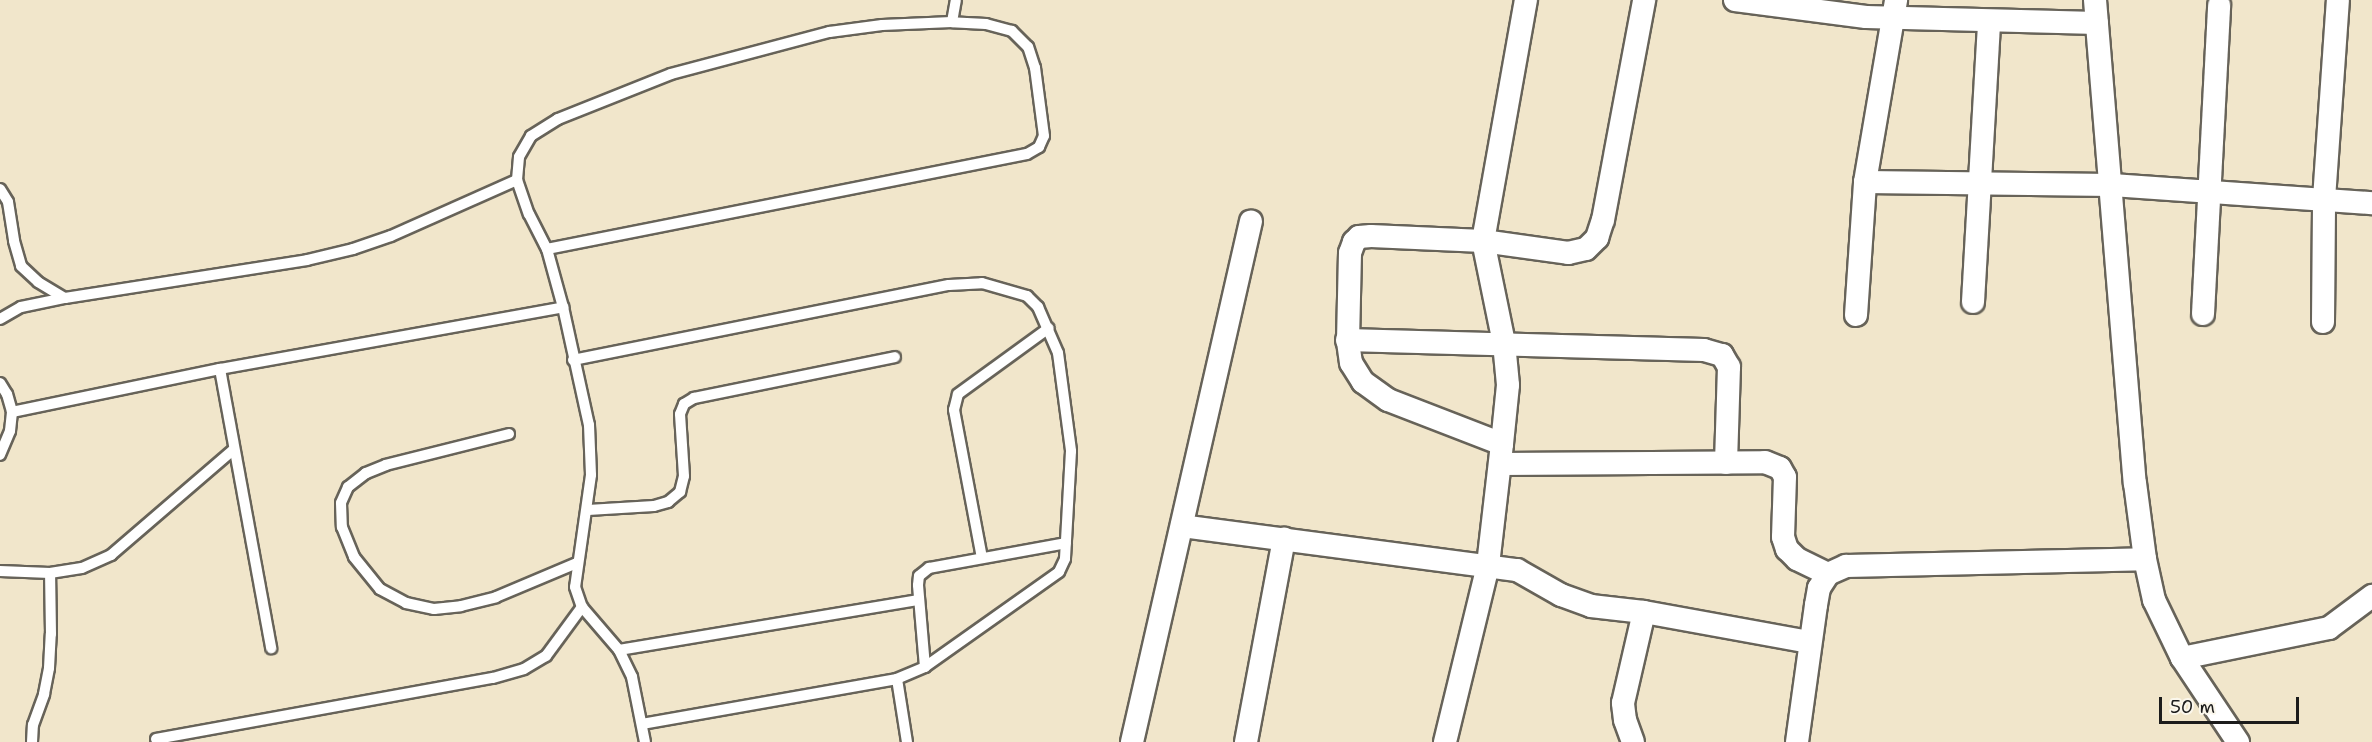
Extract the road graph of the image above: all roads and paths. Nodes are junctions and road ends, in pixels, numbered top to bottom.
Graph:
1 (956, 0) edge
2 (1526, 0) edge
3 (1644, 0) edge
4 (1736, 0) edge
5 (2095, 0) edge
6 (2338, 0) edge
7 (1761, 2) edge
8 (2219, 5) dead end
9 (1894, 9) edge
10 (1989, 21) junction
11 (952, 22) junction
12 (2097, 23) junction
13 (517, 180) junction
14 (1865, 182) junction
15 (1978, 183) junction
16 (2112, 185) junction
17 (0, 189) edge
18 (2209, 192) junction
19 (2324, 200) junction
20 (2372, 203) edge
21 (1251, 221) dead end
22 (1483, 241) junction
23 (547, 249) junction
24 (65, 298) junction
25 (1973, 302) dead end
26 (563, 307) junction
27 (2203, 314) dead end
28 (1856, 315) dead end
29 (0, 319) edge
30 (2323, 322) dead end
31 (1049, 328) junction
32 (1347, 340) junction
33 (1504, 344) junction
34 (895, 357) dead end
35 (573, 360) junction
36 (220, 369) junction
37 (0, 383) edge
38 (12, 412) junction
39 (509, 434) dead end
40 (233, 450) junction
41 (1501, 454) junction
42 (0, 455) edge
43 (1726, 463) junction
44 (588, 510) junction
45 (1182, 526) junction
46 (1284, 539) junction
47 (1066, 543) junction
48 (982, 558) junction
49 (2145, 559) junction
50 (577, 563) junction
51 (1488, 565) junction
52 (0, 571) edge
53 (50, 573) junction
54 (1828, 574) junction
55 (2372, 596) edge
56 (919, 600) junction
57 (582, 607) junction
58 (1644, 612) junction
59 (1809, 642) junction
60 (271, 648) dead end
61 (619, 650) junction
62 (2182, 658) junction
63 (925, 668) junction
64 (897, 679) junction
65 (642, 724) junction
66 (156, 739) dead end
67 (32, 742) edge
68 (645, 742) edge
69 (907, 742) edge
70 (1132, 742) edge
71 (1246, 742) edge
72 (1445, 742) edge
73 (1633, 742) edge
74 (1797, 742) edge
75 (2238, 742) edge

1 - 11 lane
2 - 22 street
3 - 22 street
4 - 7 street
5 - 12 street
6 - 19 street
7 - 9 street
8 - 18 street
9 - 10 street
9 - 14 street
10 - 12 street
10 - 15 street
11 - 13 lane
11 - 23 lane
12 - 16 street
13 - 23 lane
13 - 24 lane
14 - 15 street
14 - 28 street
15 - 16 street
15 - 25 street
16 - 18 street
16 - 49 street
17 - 24 lane
18 - 19 street
18 - 27 street
19 - 20 street
19 - 30 street
21 - 45 street
22 - 32 street
22 - 33 street
23 - 26 lane
24 - 29 lane
26 - 35 lane
26 - 36 lane
31 - 35 lane
31 - 47 lane
31 - 48 lane
32 - 33 street
32 - 41 street
33 - 41 street
33 - 43 street
34 - 44 lane
35 - 44 lane
36 - 38 lane
36 - 40 lane
37 - 38 lane
38 - 42 lane
39 - 50 lane
40 - 53 lane
40 - 60 lane
41 - 43 street
41 - 51 street
43 - 54 street
44 - 50 lane
45 - 46 street
45 - 70 street
46 - 51 street
46 - 71 street
47 - 48 lane
47 - 63 lane
48 - 56 lane
49 - 54 street
49 - 62 street
50 - 57 lane
51 - 58 street
51 - 72 street
52 - 53 lane
53 - 67 lane
54 - 59 street
55 - 62 street
56 - 61 lane
56 - 63 lane
57 - 61 lane
57 - 66 lane
58 - 59 street
58 - 73 street
59 - 74 street
61 - 65 lane
62 - 75 street
63 - 64 lane
64 - 65 lane
64 - 69 lane
65 - 68 lane

